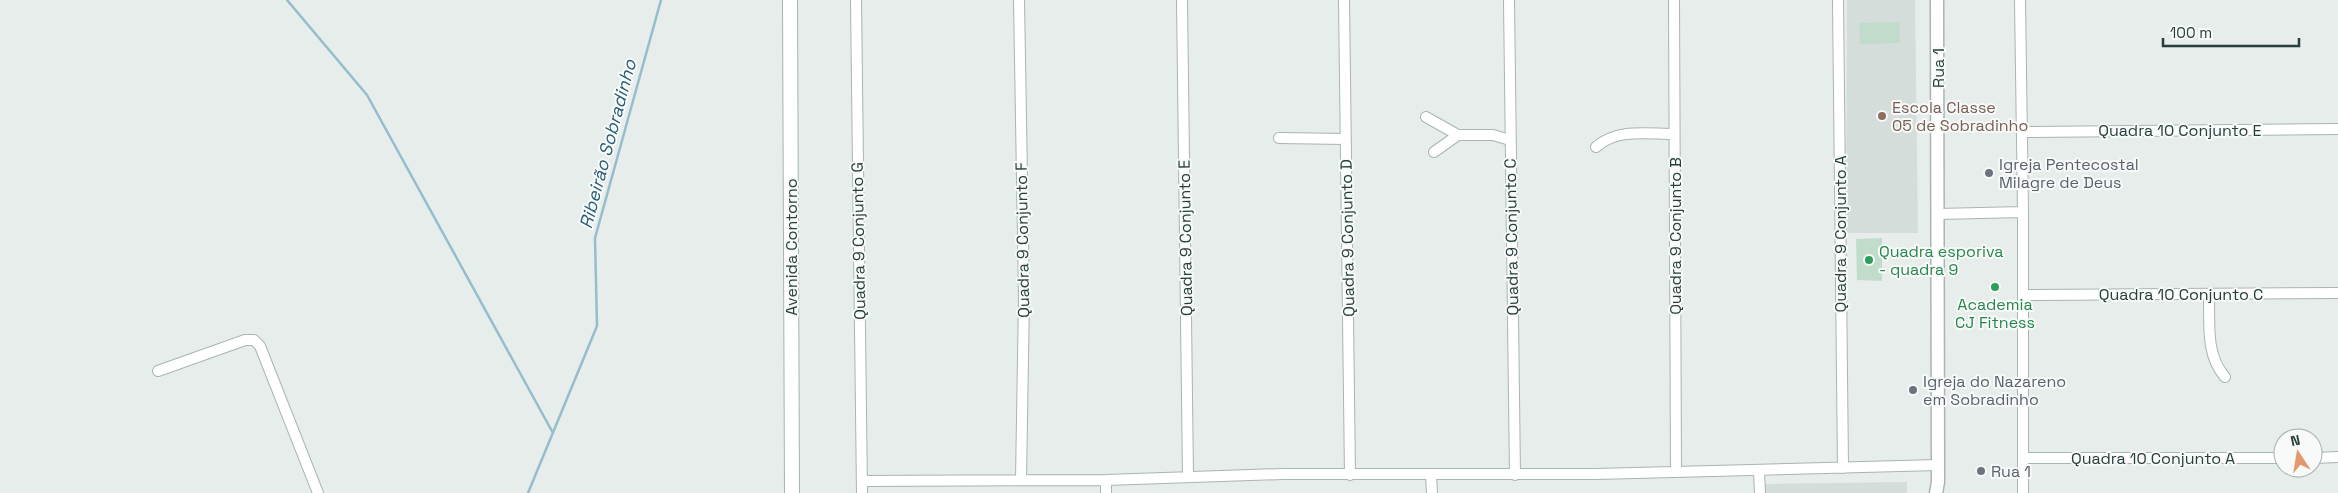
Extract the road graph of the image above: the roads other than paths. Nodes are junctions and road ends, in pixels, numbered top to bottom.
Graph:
1 (790, 0) edge
2 (856, 0) edge
3 (1019, 0) edge
4 (1182, 0) edge
5 (1344, 0) edge
6 (1509, 0) edge
7 (1674, 0) edge
8 (1838, 0) edge
9 (1937, 0) edge
10 (2020, 0) edge
11 (1426, 117) dead end
12 (2338, 129) edge
13 (2022, 132) junction
14 (1674, 134) junction
15 (1458, 135) junction
16 (1279, 138) dead end
17 (1346, 139) junction
18 (1510, 140) junction
19 (1596, 147) dead end
20 (1434, 152) dead end
21 (2023, 212) junction
22 (1938, 214) junction
23 (2338, 293) edge
24 (2209, 294) junction
25 (2023, 295) junction
26 (158, 371) dead end
27 (2225, 377) dead end
28 (2023, 458) junction
29 (2273, 458) edge
30 (2323, 458) edge
31 (2338, 458) edge
32 (1938, 465) junction
33 (1843, 468) junction
34 (1676, 472) junction
35 (1760, 472) junction
36 (1350, 475) junction
37 (1431, 475) junction
38 (1515, 475) junction
39 (1188, 476) junction
40 (1022, 480) junction
41 (1106, 480) junction
42 (862, 481) junction
43 (1938, 489) edge
44 (318, 493) edge
45 (792, 493) edge
46 (862, 493) edge
47 (1106, 493) edge
48 (1432, 493) edge
49 (1760, 493) edge
50 (2023, 493) edge

1 - 45 main road, Avenida Contorno
2 - 42 street, Quadra 9 Conjunto G
3 - 40 street, Quadra 9 Conjunto F
4 - 39 street, Quadra 9 Conjunto E
5 - 17 street, Quadra 9 Conjunto D
6 - 18 street, Quadra 9 Conjunto C
7 - 14 street, Quadra 9 Conjunto B
8 - 33 street, Quadra 9 Conjunto A
9 - 22 street, Rua 1
10 - 13 street
11 - 15 street
12 - 13 street, Quadra 10 Conjunto E
13 - 21 street
14 - 19 street
14 - 34 street, Quadra 9 Conjunto B
15 - 18 street
15 - 20 street
16 - 17 street
17 - 36 street, Quadra 9 Conjunto D
18 - 38 street, Quadra 9 Conjunto C
21 - 22 street
21 - 25 street
22 - 32 street, Rua 1
23 - 24 street, Quadra 10 Conjunto C
24 - 25 street, Quadra 10 Conjunto C
24 - 27 street
25 - 28 street
26 - 44 street
28 - 29 street, Quadra 10 Conjunto A
28 - 50 street
30 - 31 street
32 - 33 street
32 - 43 street, Rua 1
33 - 35 street
34 - 35 street
34 - 38 street
35 - 49 street
36 - 37 street
36 - 39 street
37 - 38 street
37 - 48 street
39 - 41 street
40 - 41 street
40 - 42 street
41 - 47 street
42 - 46 street, Quadra 9 Conjunto G

